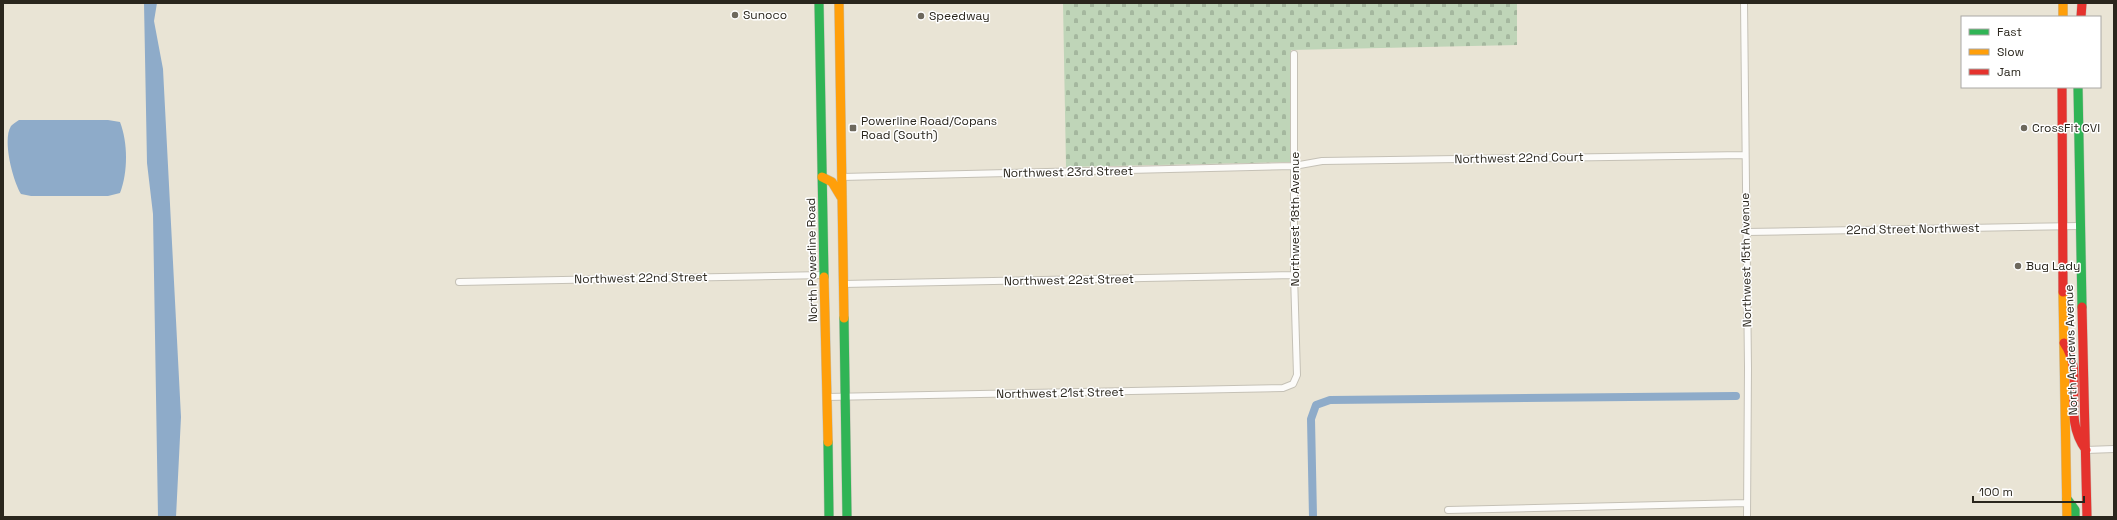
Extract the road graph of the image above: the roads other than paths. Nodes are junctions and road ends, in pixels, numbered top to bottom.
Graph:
1 (819, 3) edge
2 (839, 3) edge
3 (1744, 3) edge
4 (2063, 3) edge
5 (2082, 3) edge
6 (2063, 16) edge
7 (2081, 16) edge
8 (1294, 54) dead end
9 (2062, 88) edge
10 (2078, 88) edge
11 (1744, 155) junction
12 (1294, 166) junction
13 (822, 177) junction
14 (842, 177) junction
15 (842, 198) junction
16 (2063, 226) junction
17 (2080, 226) junction
18 (1746, 232) junction
19 (823, 275) junction
20 (1294, 275) junction
21 (459, 282) dead end
22 (843, 284) junction
23 (2064, 343) junction
24 (1293, 384) joint
25 (845, 397) junction
26 (827, 398) junction
27 (2114, 449) edge
28 (2086, 450) junction
29 (2067, 499) junction
30 (1747, 503) junction
31 (1448, 510) dead end
32 (829, 517) edge
33 (847, 517) edge
34 (1747, 517) edge
35 (2067, 517) edge
36 (2075, 517) edge
37 (2087, 517) edge

1 - 13 main road, North Powerline Road
2 - 14 main road
3 - 11 street, Northwest 15th Avenue
4 - 6 main road
5 - 7 main road
8 - 12 street, Northwest 18th Avenue
9 - 16 main road, North Andrews Avenue
10 - 17 main road, North Andrews Avenue
11 - 12 street, Northwest 22nd Court
11 - 18 street, Northwest 15th Avenue
12 - 14 street, Northwest 23rd Street
12 - 20 street, Northwest 18th Avenue
13 - 15 main road
13 - 19 main road, North Powerline Road
14 - 15 main road
15 - 22 main road
16 - 17 street, 22nd Street Northwest
16 - 18 street, 22nd Street Northwest
16 - 23 main road, North Andrews Avenue
17 - 28 main road, North Andrews Avenue
18 - 30 street, Northwest 15th Avenue
19 - 21 street, Northwest 22nd Street
19 - 26 main road, North Powerline Road
20 - 22 street, Northwest 22st Street
20 - 24 street, Northwest 18th Avenue
22 - 25 main road
23 - 28 main road
23 - 29 main road, North Andrews Avenue
24 - 25 street, Northwest 21st Street
25 - 26 street, Northwest 21st Street
25 - 33 main road
26 - 32 main road, North Powerline Road
27 - 28 street
28 - 37 main road, North Andrews Avenue
29 - 35 main road, North Andrews Avenue
29 - 36 main road
30 - 31 street
30 - 34 street, Northwest 15th Avenue

